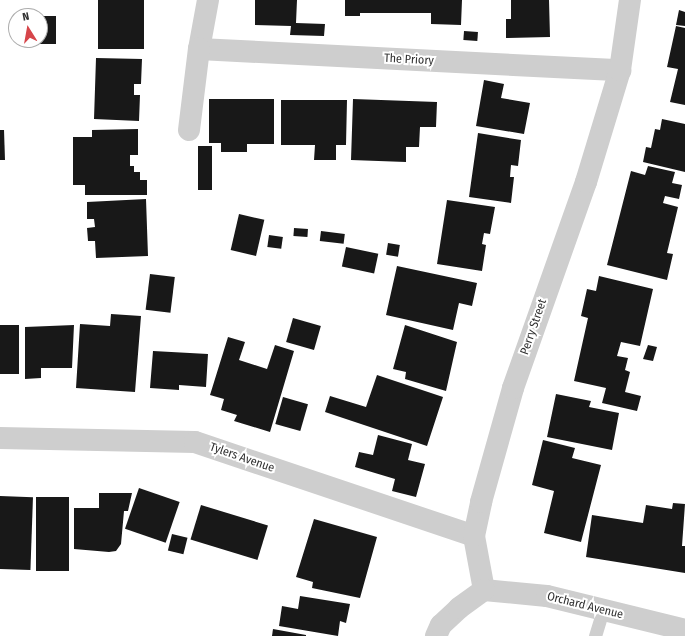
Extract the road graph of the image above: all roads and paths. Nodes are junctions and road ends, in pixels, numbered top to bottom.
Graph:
1 (208, 0) edge
2 (630, 0) edge
3 (199, 49) junction
4 (620, 70) junction
5 (189, 130) dead end
6 (0, 438) edge
7 (474, 536) junction
8 (484, 590) junction
9 (603, 610) junction
10 (685, 630) edge
11 (436, 636) edge
12 (595, 636) edge

1 - 3 street
2 - 4 street, Perry Street
3 - 4 street, The Priory
3 - 5 street
4 - 7 street, Perry Street
6 - 7 street, Tylers Avenue
7 - 8 street, Perry Street
8 - 9 street, Orchard Avenue
8 - 11 street
9 - 10 street, Orchard Avenue
9 - 12 lane

